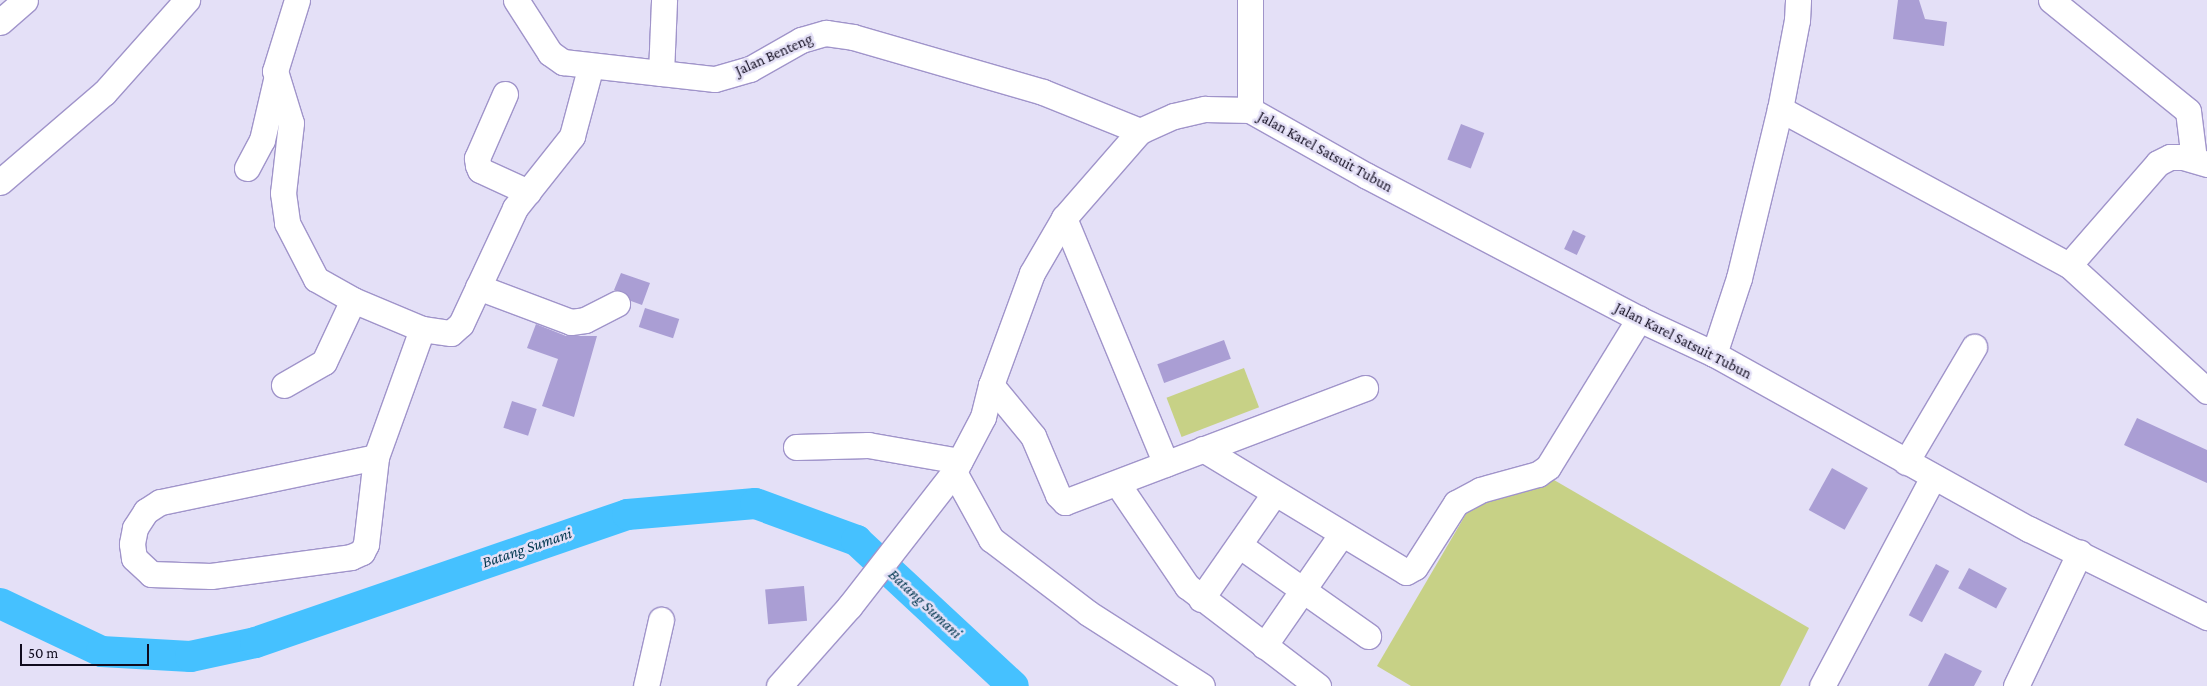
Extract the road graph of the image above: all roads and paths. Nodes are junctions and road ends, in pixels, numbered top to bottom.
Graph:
1 (24, 0) edge
2 (187, 0) edge
3 (296, 0) edge
4 (516, 0) edge
5 (664, 0) edge
6 (1250, 0) edge
7 (1798, 0) edge
8 (2051, 0) edge
9 (0, 22) edge
10 (591, 65) junction
11 (661, 73) junction
12 (276, 80) junction
13 (505, 94) dead end
14 (1780, 109) junction
15 (1250, 110) junction
16 (1140, 131) junction
17 (2200, 161) edge
18 (247, 168) dead end
19 (0, 182) edge
20 (528, 192) junction
21 (1064, 218) junction
22 (2069, 265) junction
23 (478, 287) junction
24 (353, 300) junction
25 (617, 304) dead end
26 (1639, 319) junction
27 (422, 329) junction
28 (1974, 348) dead end
29 (1714, 354) junction
30 (284, 384) dead end
31 (991, 385) junction
32 (1365, 388) dead end
33 (2207, 392) edge
34 (796, 447) dead end
35 (1203, 449) junction
36 (376, 457) junction
37 (1906, 462) junction
38 (1166, 464) junction
39 (957, 466) junction
40 (1933, 477) junction
41 (1117, 483) junction
42 (1274, 494) junction
43 (1341, 535) junction
44 (1239, 545) junction
45 (2080, 552) junction
46 (1302, 590) junction
47 (1201, 599) junction
48 (2206, 614) edge
49 (661, 620) dead end
50 (1368, 636) dead end
51 (1264, 646) junction
52 (646, 686) edge
53 (779, 686) edge
54 (1202, 686) edge
55 (1318, 686) edge
56 (1822, 686) edge
57 (2016, 686) edge

1 - 9 street
2 - 19 street
3 - 12 street
4 - 10 street, Jalan Benteng
5 - 11 street
6 - 15 street
7 - 14 street
8 - 17 street
10 - 11 street, Jalan Benteng
10 - 20 street
11 - 16 street, Jalan Benteng
12 - 18 street
12 - 24 street
13 - 20 street
14 - 22 street
14 - 29 street
15 - 16 street, Jalan Karel Satsuit Tubun
15 - 26 street, Jalan Karel Satsuit Tubun
16 - 21 street, Jalan Karel Satsuit Tubun
17 - 22 street
20 - 23 street
21 - 31 street, Jalan Karel Satsuit Tubun
21 - 38 street
22 - 33 street
23 - 25 street
23 - 27 street
24 - 27 street
24 - 30 street
26 - 29 street, Jalan Karel Satsuit Tubun
26 - 43 street
27 - 36 street
28 - 37 street
29 - 37 street, Jalan Karel Satsuit Tubun
31 - 39 street, Jalan Karel Satsuit Tubun
31 - 41 street
32 - 35 street
34 - 39 street
35 - 38 street
35 - 42 street
36 - 36 street
37 - 40 street, Jalan Karel Satsuit Tubun
38 - 41 street
39 - 53 street, Jalan Karel Satsuit Tubun
39 - 54 street
40 - 45 street, Jalan Karel Satsuit Tubun
40 - 56 street
41 - 47 street
42 - 43 street
42 - 44 street
43 - 46 street
44 - 46 street
44 - 47 street
45 - 48 street, Jalan Karel Satsuit Tubun
45 - 57 street
46 - 50 street
46 - 51 street
47 - 51 street
49 - 52 street
51 - 55 street

